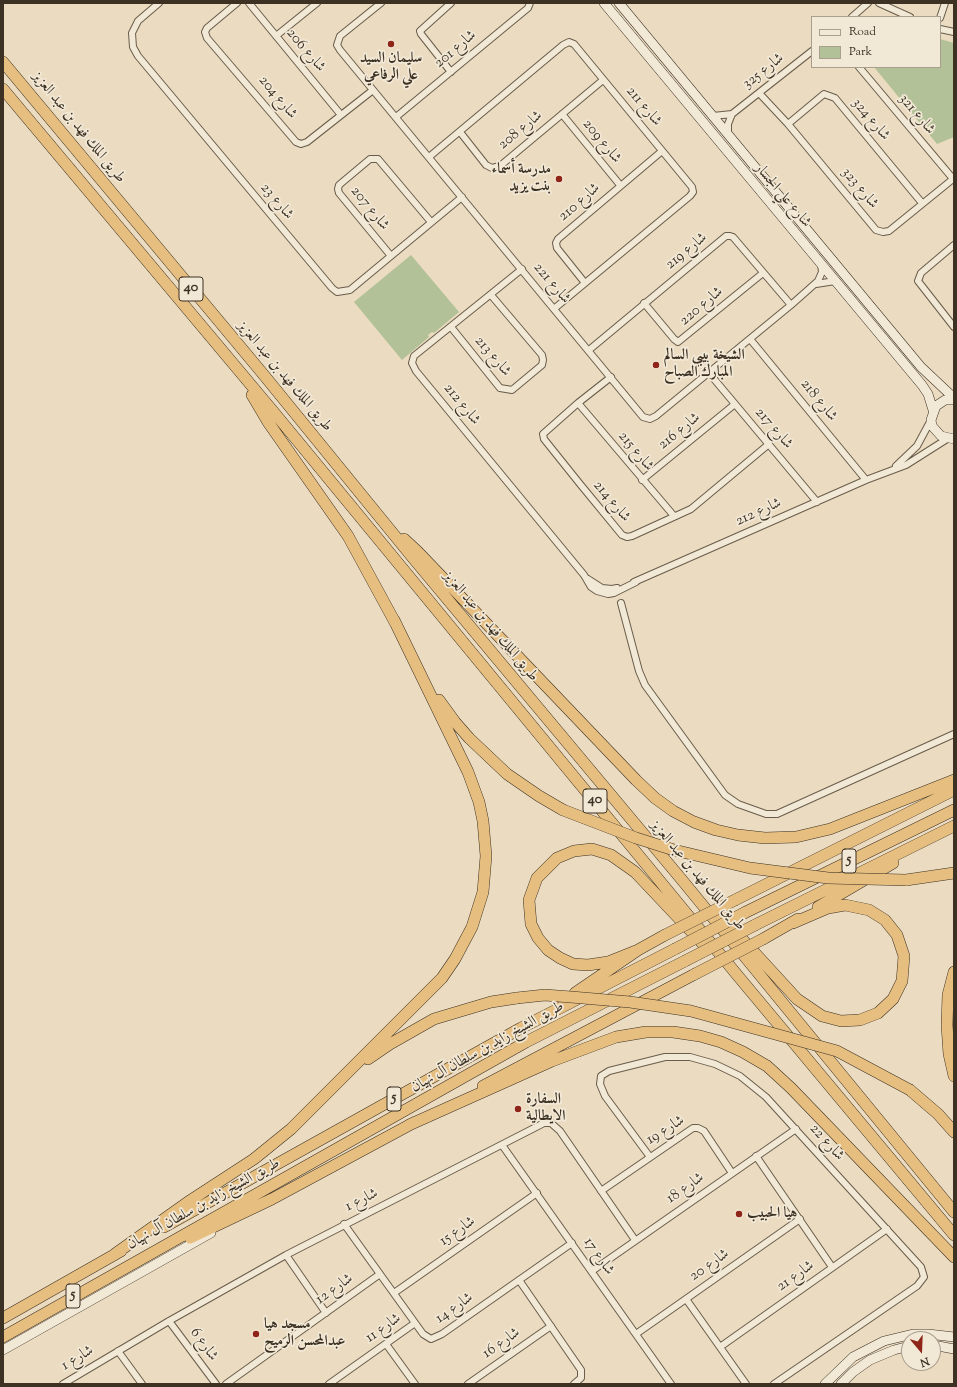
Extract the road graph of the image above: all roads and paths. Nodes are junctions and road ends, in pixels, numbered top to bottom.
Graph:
1 (159, 3) edge
2 (237, 3) edge
3 (249, 3) edge
4 (317, 3) edge
5 (451, 3) edge
6 (530, 3) edge
7 (604, 3) edge
8 (619, 3) edge
9 (868, 3) edge
10 (879, 3) edge
11 (945, 3) edge
12 (377, 4) edge
13 (853, 16) edge
14 (908, 16) edge
15 (941, 16) edge
16 (941, 28) edge
17 (954, 32) edge
18 (276, 36) junction
19 (811, 52) edge
20 (3, 62) edge
21 (860, 68) edge
22 (451, 72) junction
23 (603, 80) junction
24 (3, 89) edge
25 (373, 90) junction
26 (759, 93) junction
27 (562, 114) junction
28 (732, 114) junction
29 (341, 115) junction
30 (713, 116) junction
31 (396, 117) junction
32 (788, 124) junction
33 (460, 132) junction
34 (728, 135) junction
35 (662, 151) junction
36 (429, 156) junction
37 (953, 179) edge
38 (766, 181) junction
39 (620, 185) junction
40 (757, 188) junction
41 (773, 189) junction
42 (764, 196) junction
43 (462, 197) junction
44 (922, 203) junction
45 (431, 222) junction
46 (954, 245) edge
47 (391, 256) junction
48 (821, 264) junction
49 (522, 269) junction
50 (763, 273) junction
51 (835, 281) junction
52 (585, 283) junction
53 (816, 284) junction
54 (491, 295) junction
55 (644, 303) junction
56 (791, 305) junction
57 (555, 308) junction
58 (451, 327) junction
59 (954, 327) edge
60 (750, 339) junction
61 (900, 342) junction
62 (891, 348) junction
63 (589, 350) junction
64 (235, 367) junction
65 (709, 373) junction
66 (611, 377) junction
67 (954, 399) edge
68 (578, 403) junction
69 (735, 404) junction
70 (933, 410) junction
71 (931, 420) junction
72 (950, 439) edge
73 (769, 444) junction
74 (892, 469) junction
75 (642, 480) junction
76 (866, 480) junction
77 (817, 502) junction
78 (379, 516) junction
79 (674, 516) junction
80 (621, 603) dead end
81 (394, 620) junction
82 (954, 734) edge
83 (954, 780) edge
84 (954, 790) edge
85 (954, 810) edge
86 (954, 826) edge
87 (954, 873) edge
88 (682, 880) junction
89 (793, 923) junction
90 (638, 950) junction
91 (954, 972) edge
92 (738, 976) junction
93 (520, 1028) junction
94 (954, 1076) edge
95 (332, 1089) junction
96 (409, 1125) junction
97 (796, 1129) junction
98 (954, 1132) edge
99 (502, 1145) junction
100 (756, 1156) junction
101 (650, 1157) junction
102 (732, 1173) junction
103 (601, 1191) junction
104 (537, 1193) junction
105 (272, 1199) junction
106 (954, 1212) edge
107 (800, 1219) junction
108 (344, 1224) junction
109 (887, 1229) junction
110 (954, 1235) edge
111 (635, 1240) junction
112 (572, 1243) junction
113 (115, 1254) junction
114 (144, 1256) junction
115 (286, 1256) junction
116 (954, 1257) edge
117 (832, 1267) junction
118 (592, 1271) junction
119 (380, 1274) junction
120 (519, 1280) junction
121 (394, 1293) junction
122 (686, 1298) junction
123 (326, 1312) junction
124 (3, 1318) edge
125 (170, 1321) junction
126 (415, 1323) junction
127 (551, 1326) junction
128 (636, 1334) junction
129 (3, 1337) edge
130 (954, 1337) edge
131 (386, 1344) junction
132 (720, 1346) junction
133 (941, 1347) edge
134 (901, 1348) edge
135 (954, 1349) edge
136 (3, 1350) edge
137 (118, 1350) junction
138 (66, 1383) edge
139 (668, 1383) edge
140 (142, 1384) edge
141 (216, 1384) edge
142 (226, 1384) edge
143 (329, 1384) edge
144 (415, 1384) edge
145 (468, 1384) edge
146 (574, 1384) edge
147 (746, 1384) edge
148 (774, 1384) edge
149 (825, 1384) edge
150 (842, 1384) edge

1 - 47 street, شارع 23
2 - 29 street, شارع 204
3 - 18 street, شارع 206
4 - 18 street
5 - 22 street
6 - 22 street, شارع 201
7 - 40 street, شارع علي الجسار
8 - 30 street, شارع علي الجسار
9 - 13 street
10 - 14 street
11 - 15 street
12 - 25 street, شارع 221
16 - 17 street
18 - 29 street, شارع 206
19 - 26 street, شارع 325
20 - 78 highway, طريق الملك فهد بن عبد العزيز / 40
21 - 37 street, شارع 321
22 - 31 street, شارع 201
23 - 27 street, شارع 208
23 - 33 street, شارع 211
23 - 35 street, شارع 211
24 - 64 highway, طريق الملك فهد بن عبد العزيز / 40
25 - 29 street, شارع 204
25 - 31 street, شارع 221
26 - 28 street, شارع 325
26 - 32 street, شارع 323
27 - 33 street, شارع 208
27 - 39 street, شارع 209
28 - 30 street
28 - 34 street
30 - 34 street, شارع علي الجسار
31 - 36 street, شارع 221
32 - 44 street, شارع 323
32 - 44 street, شارع 324
33 - 36 street, شارع 211
34 - 38 street, شارع علي الجسار
35 - 39 street, شارع 210
35 - 52 street, شارع 211
36 - 43 street, شارع 221
37 - 44 street, شارع 323
38 - 40 street
38 - 41 street, شارع علي الجسار
39 - 52 street, شارع 210
40 - 42 street, شارع علي الجسار
41 - 42 street
41 - 61 street, شارع علي الجسار
42 - 48 street, شارع علي الجسار
43 - 45 street, شارع 23
43 - 49 street, شارع 221
45 - 47 street, شارع 23
45 - 47 street, شارع 207
46 - 59 street
48 - 51 street, شارع علي الجسار
48 - 53 street
49 - 54 street, شارع 212
49 - 57 street, شارع 221
50 - 55 street, شارع 219
50 - 55 street, شارع 220
50 - 56 street, شارع 219
51 - 53 street
51 - 62 street, شارع علي الجسار
52 - 57 street, شارع 211
53 - 56 street, شارع 221
54 - 58 street, شارع 212
54 - 58 street, شارع 213
55 - 63 street, شارع 219
56 - 60 street, شارع 221
57 - 63 street, شارع 221
58 - 77 street, شارع 212
60 - 65 street, شارع 221
60 - 76 street, شارع 218
61 - 62 street
61 - 67 street, شارع علي الجسار
62 - 70 street, شارع علي الجسار
63 - 66 street, شارع 221
64 - 81 highway
64 - 92 highway, طريق الملك فهد بن عبد العزيز / 40
65 - 66 street, شارع 221
65 - 69 street, شارع 217
66 - 68 street, شارع 214
67 - 70 street
68 - 75 street, شارع 215
68 - 79 street, شارع 214
69 - 73 street, شارع 217
69 - 75 street, شارع 216
70 - 71 street
71 - 72 street
71 - 74 street, شارع 212
72 - 74 street, شارع 212
73 - 77 street, شارع 217
73 - 79 street, شارع 214
74 - 76 street, شارع 212
75 - 79 street, شارع 215
76 - 77 street, شارع 212
78 - 83 highway
78 - 88 highway, طريق الملك فهد بن عبد العزيز / 40
80 - 82 street
81 - 87 highway, bridge
81 - 95 highway
84 - 90 highway, bridge
85 - 93 highway, طريق الشيخ زايد بن سلطان آل نهيان / 5, bridge
86 - 89 highway
86 - 114 highway, طريق الشيخ زايد بن سلطان آل نهيان / 5, bridge
88 - 89 highway
88 - 106 highway, طريق الملك فهد بن عبد العزيز / 40
89 - 96 highway, bridge
90 - 92 highway
90 - 93 highway
91 - 94 highway
92 - 110 highway, طريق الملك فهد بن عبد العزيز / 40
93 - 113 highway, طريق الشيخ زايد بن سلطان آل نهيان / 5
95 - 98 highway, bridge
95 - 113 highway
96 - 105 highway
96 - 116 highway
97 - 100 street, شارع 18
97 - 101 street, شارع 22
97 - 109 street, شارع 22
99 - 103 street, شارع 1
99 - 104 street, شارع 17
99 - 108 street, شارع 1
100 - 102 street, شارع 18
100 - 107 street
101 - 102 street, شارع 19
101 - 103 street, شارع 19
102 - 111 street, شارع 18
103 - 111 street, شارع 1
104 - 112 street, شارع 17
104 - 121 street, شارع 15
105 - 114 highway
105 - 136 street
107 - 117 street
107 - 122 street, شارع 20
108 - 115 street, شارع 1
108 - 119 street, شارع 14
109 - 117 street, شارع 21
109 - 148 street, شارع 22
111 - 118 street, شارع 18
112 - 118 street, شارع 17
112 - 120 street, شارع 14
113 - 124 highway, طريق الشيخ زايد بن سلطان آل نهيان / 5
114 - 129 highway, طريق الشيخ زايد بن سلطان آل نهيان / 5
115 - 123 street
115 - 125 street, شارع 1
117 - 132 street, شارع 21
118 - 128 street, شارع 17
119 - 121 street, شارع 14
119 - 123 street, شارع 12
120 - 126 street, شارع 14
120 - 127 street
121 - 126 street, شارع 14
122 - 128 street, شارع 20
122 - 132 street
123 - 142 street, شارع 12
125 - 137 street, شارع 1
125 - 141 street, شارع 6
126 - 131 street, شارع 11
127 - 145 street, شارع 16
127 - 146 street
128 - 139 street, شارع 17
130 - 149 street
131 - 143 street, شارع 11
131 - 144 street
132 - 147 street
133 - 135 street
134 - 150 street
137 - 138 street, شارع 1
137 - 140 street

